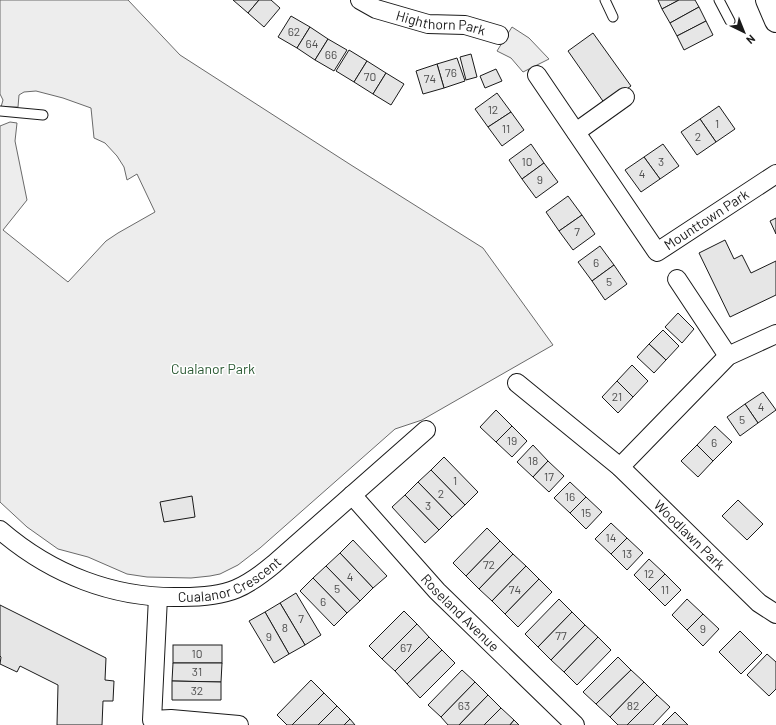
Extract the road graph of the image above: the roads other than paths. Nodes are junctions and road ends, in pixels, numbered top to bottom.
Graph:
1 (360, 0) edge
2 (605, 0) edge
3 (719, 0) edge
4 (767, 0) edge
5 (613, 17) dead end
6 (730, 21) dead end
7 (776, 21) edge
8 (500, 35) dead end
9 (537, 74) dead end
10 (625, 98) dead end
11 (0, 112) edge
12 (43, 115) dead end
13 (576, 132) junction
14 (776, 174) edge
15 (677, 279) dead end
16 (776, 334) edge
17 (728, 356) junction
18 (517, 383) dead end
19 (426, 430) dead end
20 (620, 467) junction
21 (352, 495) junction
22 (0, 530) edge
23 (158, 597) junction
24 (776, 614) edge
25 (152, 723) edge
26 (239, 725) edge
27 (575, 725) edge

1 - 8 street, Highthorn Park
2 - 5 lane
3 - 6 lane
4 - 7 main road
9 - 13 street, Mounttown Park
10 - 13 street
11 - 12 lane
13 - 14 street, Mounttown Park
15 - 17 street
16 - 17 street
17 - 20 street
18 - 20 street, Woodlawn Park
19 - 21 street, Cualanor Crescent
20 - 24 street, Woodlawn Park
21 - 23 street, Cualanor Crescent
21 - 27 street, Roseland Avenue
22 - 23 street, Cualanor Crescent
23 - 25 street
25 - 26 street

